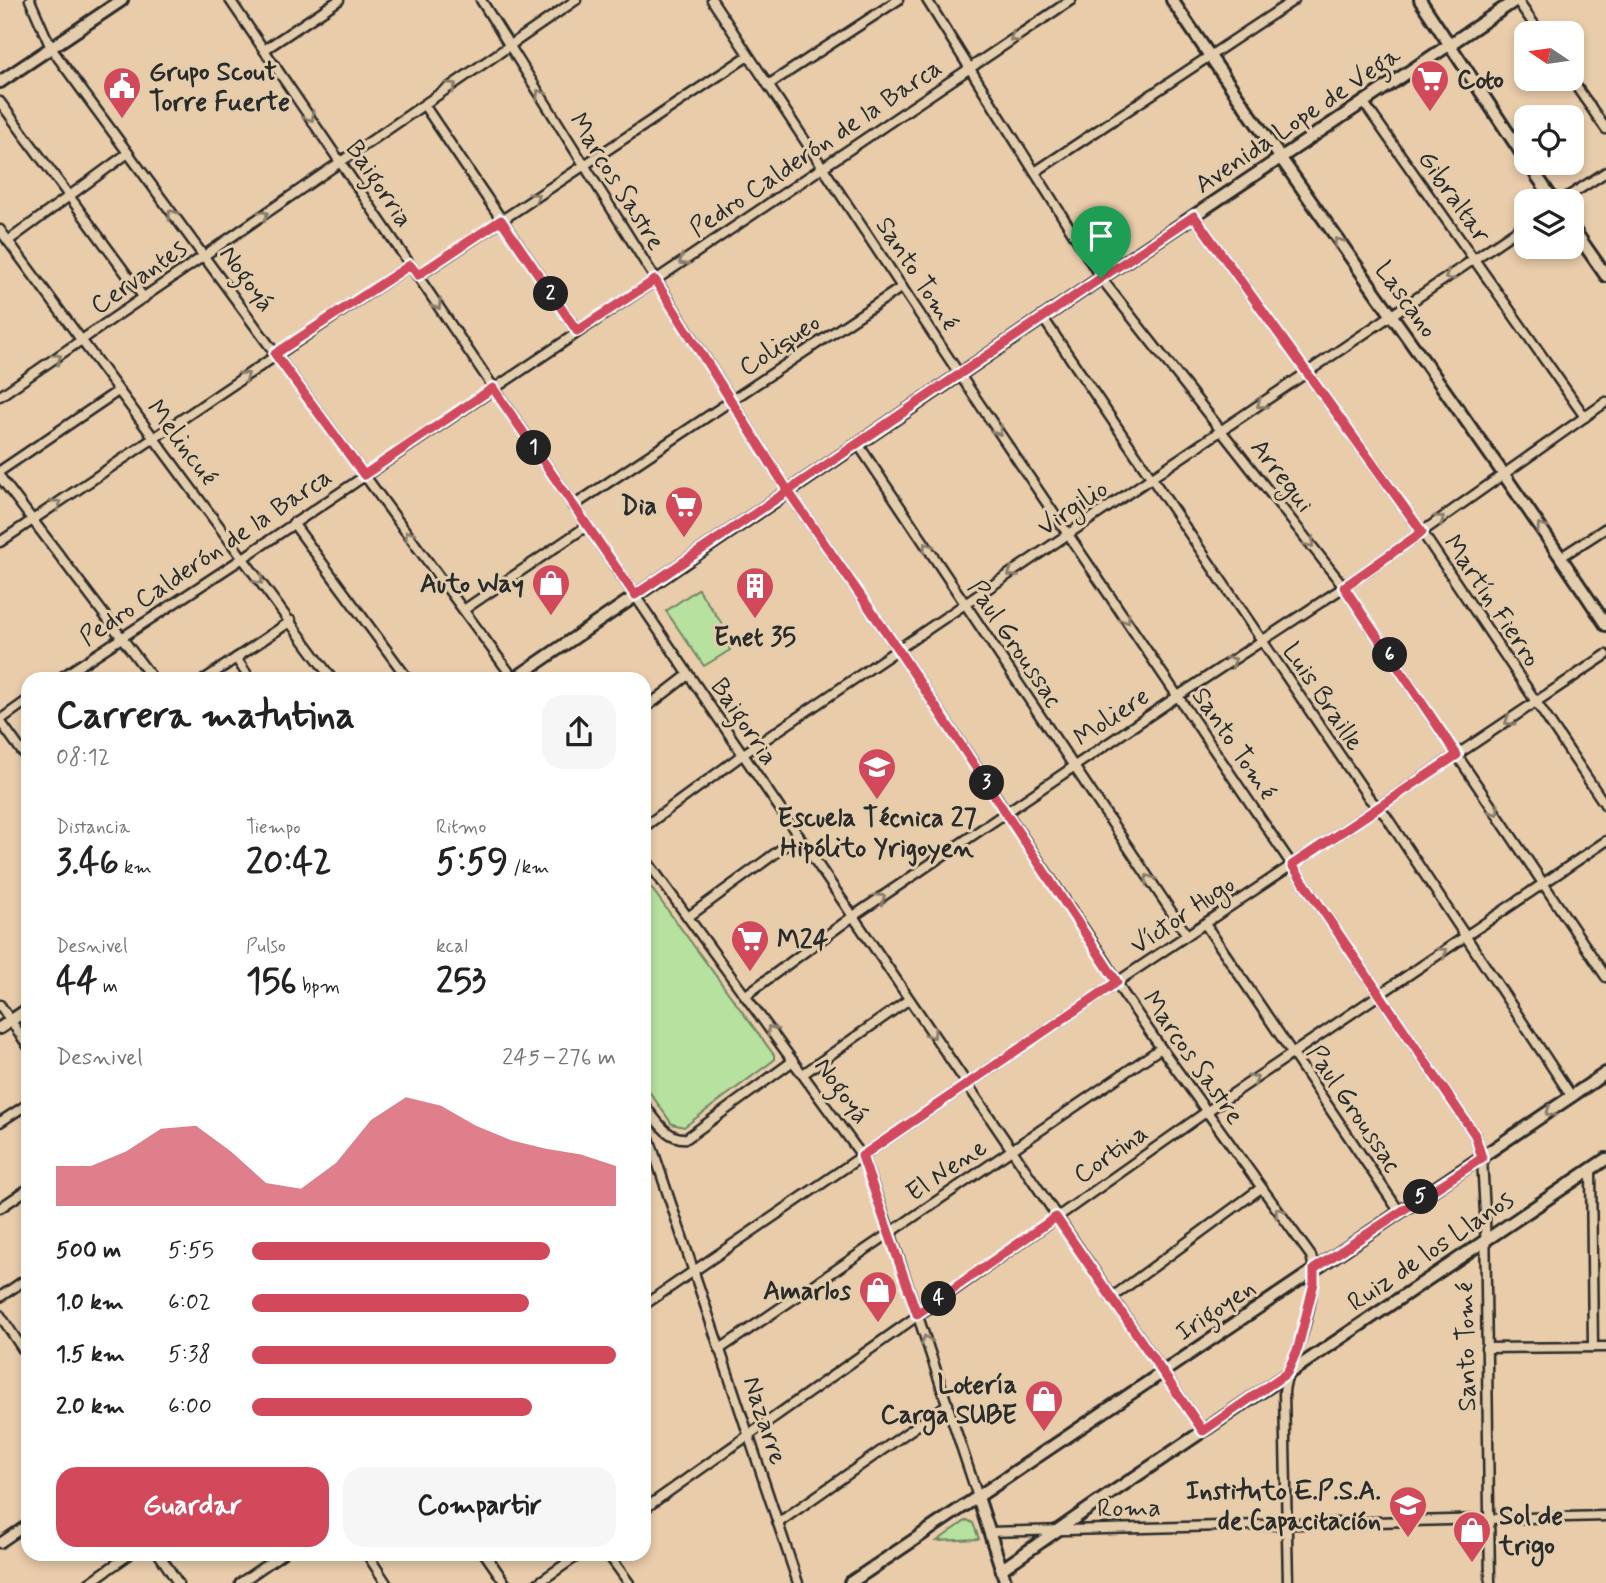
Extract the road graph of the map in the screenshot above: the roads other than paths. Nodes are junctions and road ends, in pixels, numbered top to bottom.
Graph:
1 (30, 0) edge
2 (122, 0) edge
3 (230, 0) edge
4 (339, 0) edge
5 (481, 0) edge
6 (576, 0) edge
7 (712, 0) edge
8 (898, 0) edge
9 (927, 0) edge
10 (1071, 0) edge
11 (1172, 0) edge
12 (1294, 0) edge
13 (1420, 0) edge
14 (1517, 0) edge
15 (1532, 21) edge
16 (1449, 45) junction
17 (510, 46) junction
18 (51, 48) junction
19 (264, 50) junction
20 (748, 56) junction
21 (1210, 56) junction
22 (969, 69) junction
23 (0, 82) edge
24 (768, 85) junction
25 (1580, 91) edge
26 (0, 102) edge
27 (1364, 103) junction
28 (424, 105) junction
29 (1606, 129) edge
30 (1514, 142) edge
31 (128, 153) junction
32 (1279, 159) junction
33 (340, 163) junction
34 (583, 165) junction
35 (823, 166) junction
36 (1606, 172) edge
37 (1035, 173) junction
38 (1580, 189) edge
39 (70, 197) junction
40 (1194, 216) junction
41 (501, 220) junction
42 (0, 230) edge
43 (1514, 232) edge
44 (8, 241) junction
45 (1584, 244) edge
46 (204, 257) junction
47 (1474, 259) junction
48 (410, 265) junction
49 (418, 275) junction
50 (1606, 276) edge
51 (1101, 278) junction
52 (655, 280) junction
53 (902, 287) junction
54 (144, 298) junction
55 (1390, 315) junction
56 (1043, 318) junction
57 (577, 331) junction
58 (81, 341) junction
59 (275, 354) junction
60 (1307, 373) junction
61 (960, 375) junction
62 (493, 388) junction
63 (118, 391) junction
64 (0, 396) edge
65 (732, 401) junction
66 (1606, 402) edge
67 (1585, 417) junction
68 (1222, 432) junction
69 (154, 439) junction
70 (858, 444) junction
71 (0, 471) edge
72 (1504, 472) junction
73 (364, 475) junction
74 (0, 477) edge
75 (1152, 479) junction
76 (788, 491) junction
77 (573, 506) junction
78 (33, 520) junction
79 (293, 523) junction
80 (587, 526) junction
81 (1606, 528) edge
82 (1422, 532) junction
83 (1069, 534) junction
84 (0, 542) edge
85 (1561, 557) junction
86 (243, 558) junction
87 (1344, 587) junction
88 (635, 595) junction
89 (965, 605) junction
90 (464, 609) junction
91 (291, 621) junction
92 (1606, 625) edge
93 (121, 637) junction
94 (1261, 642) junction
95 (899, 651) junction
96 (1606, 655) edge
97 (236, 658) junction
98 (69, 672) edge
99 (148, 672) edge
100 (215, 672) edge
101 (245, 672) edge
102 (327, 672) edge
103 (403, 672) edge
104 (509, 672) edge
105 (524, 672) edge
106 (688, 676) junction
107 (1178, 696) junction
108 (1537, 702) junction
109 (651, 704) edge
110 (21, 706) edge
111 (0, 720) edge
112 (21, 750) edge
113 (742, 755) junction
114 (1457, 755) junction
115 (1074, 767) junction
116 (1606, 806) edge
117 (1378, 808) junction
118 (1006, 813) junction
119 (651, 822) edge
120 (799, 836) junction
121 (1606, 841) edge
122 (1292, 865) junction
123 (651, 867) edge
124 (1543, 883) junction
125 (688, 917) junction
126 (852, 917) junction
127 (1205, 924) junction
128 (1187, 935) junction
129 (1465, 937) junction
130 (1606, 977) edge
131 (1117, 982) junction
132 (746, 995) junction
133 (1378, 995) junction
134 (908, 1000) junction
135 (0, 1005) edge
136 (21, 1014) edge
137 (11, 1021) junction
138 (0, 1028) edge
139 (21, 1036) edge
140 (1161, 1048) junction
141 (1292, 1052) junction
142 (793, 1061) junction
143 (1606, 1073) edge
144 (803, 1074) junction
145 (966, 1085) junction
146 (1573, 1097) junction
147 (21, 1108) edge
148 (1206, 1112) junction
149 (651, 1113) edge
150 (0, 1122) edge
151 (651, 1144) edge
152 (1011, 1150) junction
153 (862, 1156) junction
154 (1482, 1158) junction
155 (1606, 1159) edge
156 (1591, 1169) junction
157 (1261, 1188) junction
158 (21, 1194) edge
159 (0, 1208) edge
160 (1399, 1211) junction
161 (1056, 1217) junction
162 (890, 1232) junction
163 (1485, 1240) junction
164 (1314, 1269) junction
165 (694, 1270) junction
166 (21, 1283) edge
167 (0, 1297) edge
168 (1111, 1298) junction
169 (651, 1300) edge
170 (917, 1314) junction
171 (0, 1315) edge
172 (21, 1346) edge
173 (1593, 1347) junction
174 (1606, 1347) edge
175 (1486, 1348) junction
176 (720, 1349) junction
177 (1162, 1372) junction
178 (1287, 1373) junction
179 (947, 1404) junction
180 (1203, 1431) junction
181 (749, 1434) junction
182 (978, 1497) junction
183 (651, 1504) edge
184 (1606, 1516) edge
185 (1489, 1519) junction
186 (778, 1523) junction
187 (1286, 1524) junction
188 (21, 1529) edge
189 (1058, 1530) junction
190 (989, 1532) junction
191 (0, 1543) edge
192 (120, 1561) edge
193 (164, 1561) edge
194 (272, 1561) edge
195 (372, 1561) edge
196 (490, 1561) edge
197 (570, 1561) edge
198 (613, 1561) edge
199 (1002, 1569) junction
200 (89, 1583) edge
201 (178, 1583) edge
202 (240, 1583) edge
203 (386, 1583) edge
204 (505, 1583) edge
205 (538, 1583) edge
206 (629, 1583) edge
207 (798, 1583) edge
208 (850, 1583) edge
209 (1006, 1583) edge
210 (1287, 1583) edge
211 (1490, 1583) edge

1 - 18 street, Nogoyá
2 - 18 street
3 - 19 street, Baigorria
4 - 19 street
5 - 17 street, Marcos Sastre
6 - 17 street, Cervantes
7 - 20 street, Santo Tomé
8 - 24 street
9 - 22 street, Arregui
10 -> 22 street, Pedro Calderón de la Barca
11 - 21 street, Lascano
12 - 21 street
13 - 16 street
14 - 15 street
14 - 16 street, Avenida Lope de Vega
16 - 27 street, Avenida Lope de Vega
16 - 30 street
28 -> 17 street, Cervantes
34 -> 17 street, Marcos Sastre
18 - 23 street
18 - 31 street, Nogoyá
19 -> 33 street, Baigorria
20 - 24 street, Santo Tomé
20 - 34 street
21 - 32 street, Lascano
21 - 37 street
22 - 35 street, Pedro Calderón de la Barca
22 - 37 street, Arregui
24 - 35 street, Santo Tomé
25 - 29 street
26 - 39 street
27 - 32 street, Avenida Lope de Vega
27 - 47 street, Gibraltar
28 - 33 street, Cervantes
28 - 41 street
31 - 39 street
46 -> 31 street, Nogoyá
32 - 40 street, Avenida Lope de Vega
55 -> 32 street, Lascano
46 -> 33 street, Cervantes
33 - 48 street, Baigorria
41 -> 34 street
34 - 52 street, Marcos Sastre
35 -> 52 street, Pedro Calderón de la Barca
35 - 53 street, Santo Tomé
36 - 38 street
37 - 51 street, Arregui
39 - 44 street
39 - 54 street
40 - 51 street, Avenida Lope de Vega
40 - 60 street, Martín Fierro
41 - 49 street
41 - 57 street
42 - 44 street, Melincué
43 - 47 street, Virgilio
44 - 58 street, Melincué
45 - 50 street
46 - 54 street, Cervantes
46 - 59 street, Nogoyá
47 -> 55 street, Virgilio
47 - 67 street, Gibraltar
48 - 49 street, Baigorria
48 - 59 street
49 -> 62 street, Baigorria
51 - 56 street, Avenida Lope de Vega
51 - 68 street, Arregui
52 - 57 street, Pedro Calderón de la Barca
52 - 65 street, Marcos Sastre
53 - 61 street, Santo Tomé
53 - 65 street, Coliqueo
54 - 58 street, Cervantes
55 - 60 street, Virgilio
55 - 72 street, Lascano
56 - 61 street, Avenida Lope de Vega
56 - 75 street, Luis Braille
57 - 62 street, Pedro Calderón de la Barca
58 - 63 street, Melincué
64 -> 58 street, Cervantes
69 -> 59 street
59 - 73 street, Nogoyá
60 -> 68 street, Virgilio
60 - 82 street, Martín Fierro
61 - 70 street, Avenida Lope de Vega
61 -> 83 street, Santo Tomé
62 - 73 street, Pedro Calderón de la Barca
62 - 77 street, Baigorria
63 - 69 street, Melincué
63 - 71 street
65 - 76 street, Marcos Sastre
65 - 77 street, Coliqueo
66 - 67 street, Moliere
67 - 72 street, Moliere
68 - 75 street, Virgilio
68 -> 87 street, Arregui
78 -> 69 street
69 - 86 street, Melincué
70 - 76 street, Avenida Lope de Vega
89 -> 70 street, Paul Groussac
82 -> 72 street, Moliere
85 -> 72 street, Lascano
73 - 79 street, Pedro Calderón de la Barca
90 -> 73 street, Nogoyá
74 - 78 street
75 - 83 street, Virgilio
75 - 94 street, Luis Braille
76 - 88 street, Avenida Lope de Vega
76 - 95 street, Marcos Sastre
77 - 80 street, Baigorria
78 - 84 street
78 - 93 street
79 - 86 street, Pedro Calderón de la Barca
79 - 103 street
80 - 88 street, Baigorria
80 - 90 street
81 - 85 street
82 - 87 street, Moliere
82 - 108 street, Martín Fierro
83 -> 89 street, Virgilio
83 -> 107 street, Santo Tomé
85 - 92 street, Lascano
86 -> 91 street, Melincué
86 - 93 street, Pedro Calderón de la Barca
87 - 94 street, Moliere
87 - 114 street, Arregui
88 - 105 street, Avenida Lope de Vega
88 - 106 street, Baigorria
89 - 95 street, Virgilio
89 - 115 street, Paul Groussac
90 - 104 street, Nogoyá
91 - 97 street
91 - 102 street, Melincué
93 - 98 street, Pedro Calderón de la Barca
93 - 99 street
107 -> 94 street, Moliere
94 - 117 street, Luis Braille
95 - 113 street, Virgilio
95 - 118 street, Marcos Sastre
96 - 108 street, Víctor Hugo
97 - 100 street
97 - 101 street
106 - 109 street
106 - 113 street, Baigorria
107 - 115 street, Moliere
107 - 122 street, Santo Tomé
108 -> 114 street, Víctor Hugo
108 - 116 street, Martín Fierro
110 - 111 street
111 - 112 street
113 - 119 street, Virgilio
113 - 120 street, Baigorria
114 - 117 street, Víctor Hugo
114 -> 124 street, Arregui
115 - 118 street, Moliere
128 -> 115 street, Paul Groussac
117 - 122 street, Víctor Hugo
117 - 129 street, Luis Braille
126 -> 118 street, Moliere
118 - 131 street, Marcos Sastre
120 - 125 street
120 - 126 street, Baigorria
121 - 124 street, Cortina
122 - 127 street, Víctor Hugo
122 - 133 street, Santo Tomé
123 - 125 street, Nogoyá
124 - 129 street, Cortina
124 - 130 street, Arregui
125 - 132 street, Nogoyá
126 - 132 street, Moliere
126 - 134 street, Baigorria
127 - 128 street, Víctor Hugo
127 - 141 street, Paul Groussac
128 - 131 street, Víctor Hugo
133 -> 129 street, Cortina
129 - 146 street, Luis Braille
131 - 140 street, Marcos Sastre
131 - 145 street, Víctor Hugo
142 -> 132 street, Nogoyá
133 - 141 street, Cortina
133 - 154 street, Santo Tomé
134 - 144 street
134 -> 145 street, Baigorria
135 - 137 street
136 - 137 street
137 - 138 street
137 - 139 street
140 - 148 street, Marcos Sastre
140 - 152 street, El Nene
148 -> 141 street, Cortina
141 - 160 street, Paul Groussac
142 - 144 street, Nogoyá
142 - 149 street
143 - 146 street, Irigoyen
144 - 153 street, Nogoyá
145 - 152 street, Baigorria
145 - 153 street, Víctor Hugo
146 -> 154 street, Irigoyen
147 - 150 street
148 - 157 street, Marcos Sastre
148 - 161 street, Cortina
151 - 165 street
152 - 161 street, Baigorria
152 - 162 street, El Nene
153 - 162 street, Nogoyá
153 - 165 street, Víctor Hugo
154 - 160 street, Irigoyen
154 - 163 street, Santo Tomé
155 - 156 street, Ruiz de los Llanos
156 - 163 street, Ruiz de los Llanos
156 - 173 street
164 -> 157 street, Marcos Sastre
157 - 168 street
158 - 159 street
160 - 164 street, Irigoyen
161 - 168 street, Baigorria
161 - 170 street, Cortina
162 - 170 street, Nogoyá
162 - 176 street, El Nene
163 - 175 street, Santo Tomé
163 - 178 street, Ruiz de los Llanos
164 - 177 street, Irigoyen
164 - 178 street
165 - 169 street, Víctor Hugo
165 - 176 street, Nazarre
166 - 167 street
168 - 177 street, Baigorria
179 -> 170 street, Nogoyá
170 - 181 street, Cortina
171 - 172 street
173 - 174 street
173 - 175 street
175 - 185 street, Santo Tomé
176 - 181 street, Nazarre
177 - 180 street, Baigorria
177 - 182 street, Irigoyen
178 - 180 street, Ruiz de los Llanos
178 - 187 street
179 - 182 street, Nogoyá
179 - 186 street
180 - 189 street, Ruiz de los Llanos
181 - 183 street, Cortina
181 - 186 street, Nazarre
182 - 190 street, Nogoyá
182 - 208 street, Irigoyen
184 - 185 street, Roma
185 - 187 street, Roma
185 - 211 street, Santo Tomé
186 - 207 street, Nazarre
187 - 189 street, Roma
187 - 210 street
188 - 191 street
189 - 190 street, Roma
189 - 199 street, Ruiz de los Llanos
190 - 199 street, Nogoyá
192 - 200 street
193 - 201 street
194 - 202 street
195 - 203 street
196 - 204 street
197 - 205 street
198 - 206 street
199 - 209 street, Nogoyá

